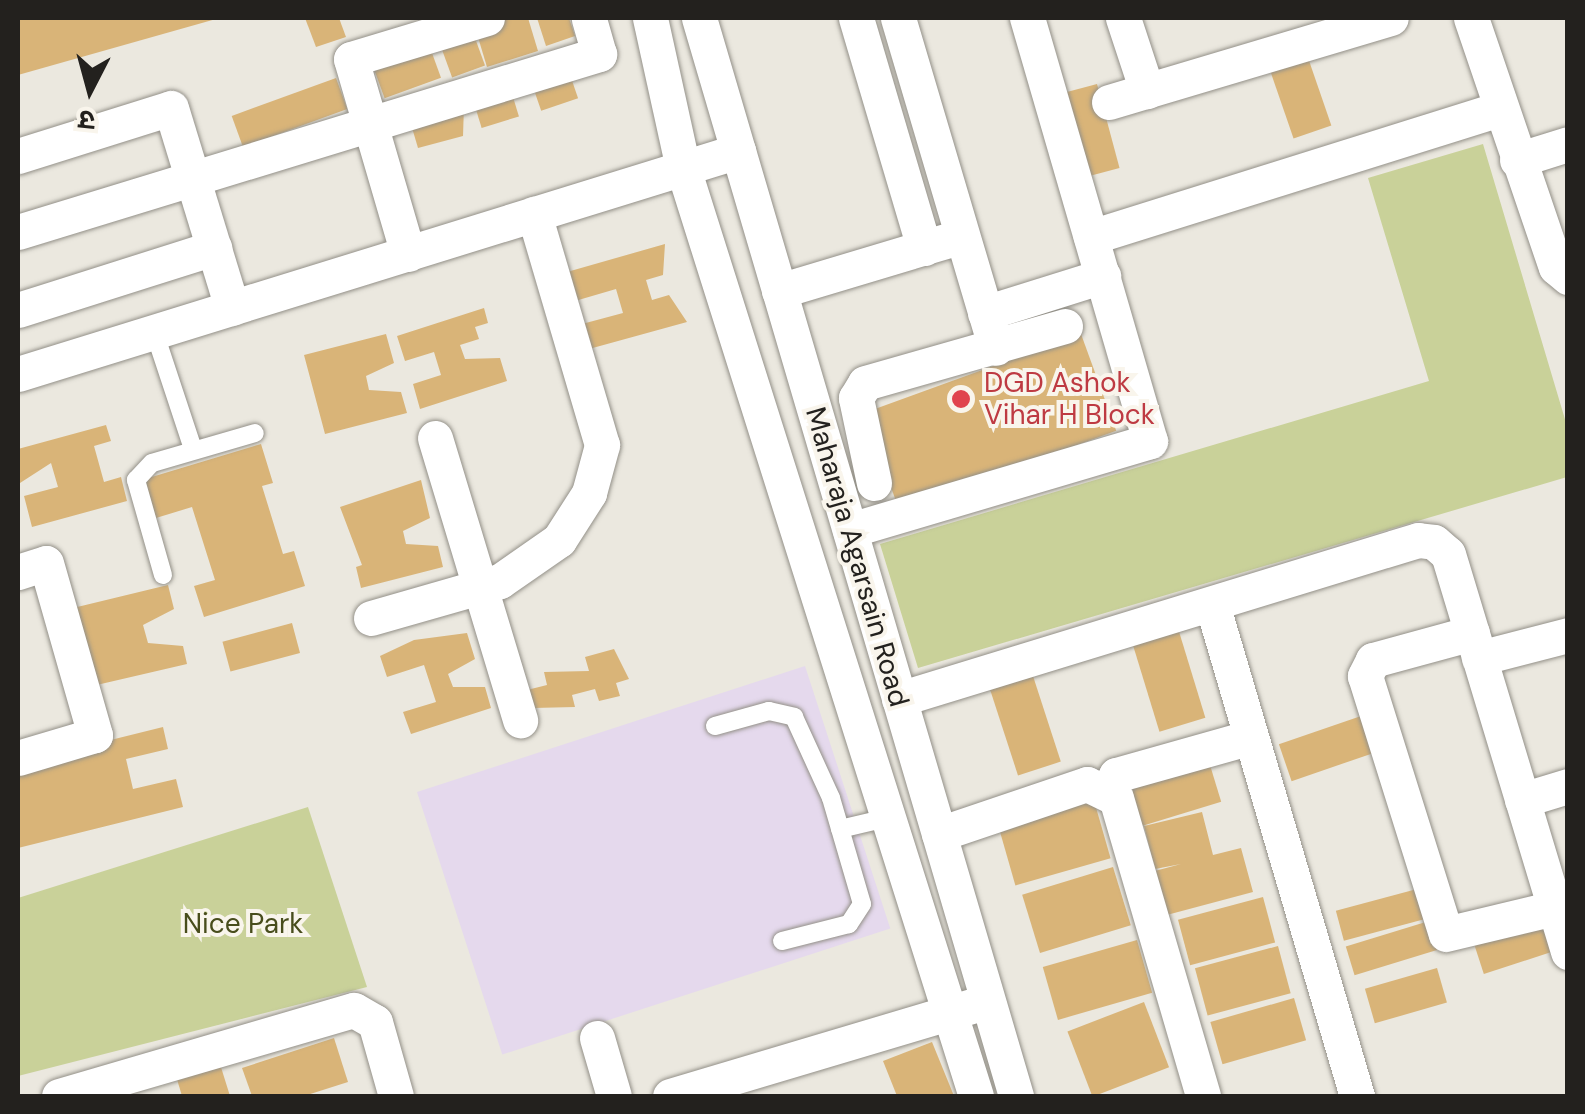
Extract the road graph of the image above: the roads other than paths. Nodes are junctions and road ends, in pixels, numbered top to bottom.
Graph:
1 (487, 18) edge
2 (589, 18) edge
3 (650, 18) edge
4 (699, 18) edge
5 (856, 18) edge
6 (898, 18) edge
7 (1028, 18) edge
8 (1124, 18) edge
9 (1471, 18) edge
10 (1378, 19) edge
11 (1147, 91) junction
12 (1109, 102) dead end
13 (1498, 108) junction
14 (370, 124) junction
15 (1568, 144) edge
16 (738, 151) junction
17 (18, 156) edge
18 (1517, 160) junction
19 (683, 168) junction
20 (193, 176) junction
21 (534, 214) junction
22 (18, 232) edge
23 (961, 237) junction
24 (1091, 237) junction
25 (214, 248) junction
26 (924, 248) junction
27 (408, 254) junction
28 (1103, 276) junction
29 (1568, 278) edge
30 (779, 291) junction
31 (232, 308) junction
32 (18, 310) edge
33 (985, 313) junction
34 (1065, 326) dead end
35 (154, 331) junction
36 (996, 348) junction
37 (18, 374) edge
38 (255, 433) dead end
39 (436, 438) dead end
40 (193, 449) junction
41 (874, 484) dead end
42 (850, 530) junction
43 (18, 572) edge
44 (163, 575) dead end
45 (480, 587) junction
46 (1212, 604) junction
47 (371, 618) dead end
48 (1568, 635) edge
49 (1475, 646) junction
50 (899, 700) junction
51 (520, 720) dead end
52 (715, 726) dead end
53 (1251, 738) junction
54 (18, 758) edge
55 (1568, 786) edge
56 (1108, 791) junction
57 (1522, 800) junction
58 (887, 818) junction
59 (840, 829) junction
60 (939, 834) junction
61 (1554, 908) junction
62 (782, 940) dead end
63 (1568, 952) edge
64 (988, 1000) junction
65 (948, 1014) junction
66 (597, 1038) dead end
67 (59, 1096) edge
68 (396, 1096) edge
69 (614, 1096) edge
70 (670, 1096) edge
71 (976, 1096) edge
72 (1016, 1096) edge
73 (1202, 1096) edge
74 (1358, 1096) edge

1 - 14 street
2 - 14 street
3 - 19 street
4 - 16 street, Maharaja Agarsain Road
5 - 26 street
6 - 23 street
7 - 24 street
8 - 11 street
9 - 13 street
10 - 11 street
11 - 12 street
13 - 18 street
13 - 24 street
14 - 20 street
14 - 27 street
15 - 18 street
16 - 19 street
16 - 30 street, Maharaja Agarsain Road
17 - 20 street
18 - 29 street
19 - 21 street
19 - 58 street
20 - 22 street
20 - 25 street
21 - 27 street
21 - 45 street
23 - 26 street
23 - 33 street
24 - 28 street
25 - 31 street
25 - 32 street
26 - 30 street
27 - 31 street
28 - 33 street
28 - 42 street
30 - 42 street, Maharaja Agarsain Road
31 - 35 street
33 - 36 street
34 - 36 street
35 - 37 street
35 - 40 lane
36 - 41 street
38 - 40 lane
39 - 45 street
40 - 44 lane
42 - 50 street, Maharaja Agarsain Road
43 - 54 street
45 - 47 street
45 - 51 street
46 - 49 street
46 - 50 street
46 - 53 street
48 - 49 street
49 - 57 street
49 - 61 street
50 - 60 street, Maharaja Agarsain Road
52 - 59 lane
53 - 56 street
53 - 74 street
55 - 57 street
56 - 60 street
56 - 73 street
57 - 61 street
58 - 59 lane
58 - 65 street
59 - 62 lane
60 - 64 street, Maharaja Agarsain Road
61 - 63 street
64 - 65 street
64 - 72 street, Maharaja Agarsain Road
65 - 70 street
65 - 71 street
66 - 69 street
67 - 68 street

